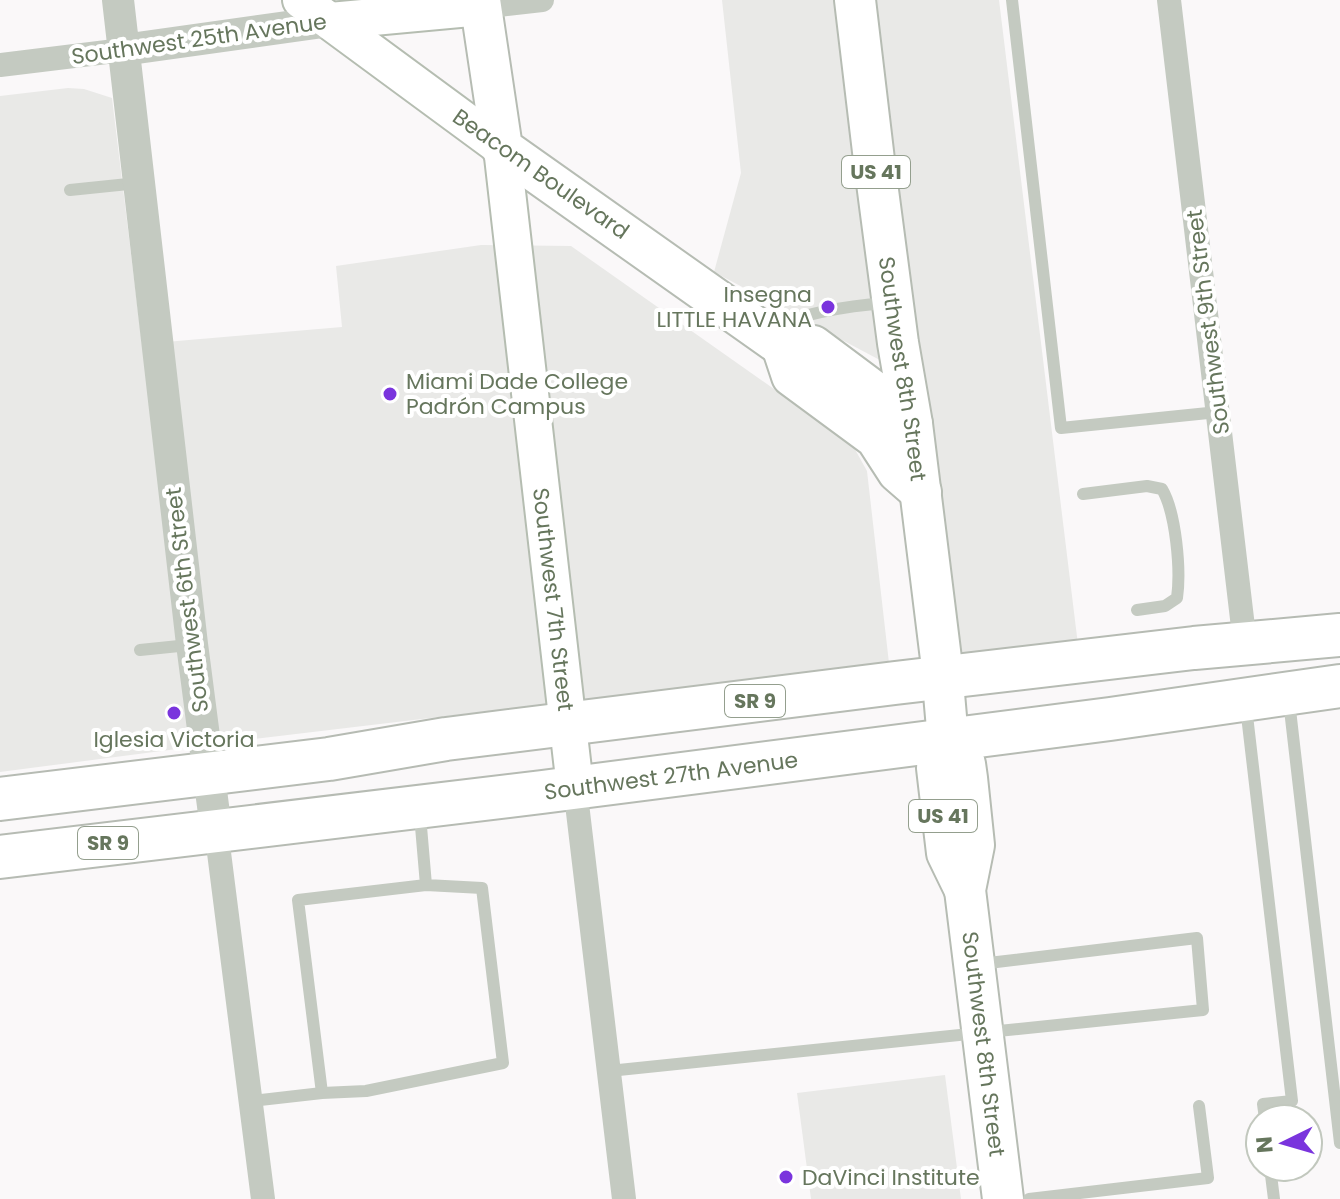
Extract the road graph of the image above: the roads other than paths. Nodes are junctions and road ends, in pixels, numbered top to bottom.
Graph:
1 (118, 0) edge
2 (301, 0) edge
3 (542, 0) edge
4 (855, 0) edge
5 (1012, 0) edge
6 (1169, 0) edge
7 (481, 4) edge
8 (330, 21) junction
9 (123, 50) junction
10 (0, 65) edge
11 (502, 148) junction
12 (138, 183) junction
13 (70, 190) dead end
14 (893, 303) junction
15 (772, 338) junction
16 (1218, 412) junction
17 (912, 424) junction
18 (921, 492) junction
19 (1083, 494) dead end
20 (1137, 610) dead end
21 (1340, 635) edge
22 (192, 644) junction
23 (1245, 644) junction
24 (140, 650) dead end
25 (943, 677) junction
26 (1340, 686) edge
27 (1289, 693) junction
28 (1245, 699) junction
29 (568, 724) junction
30 (948, 740) junction
31 (209, 774) junction
32 (575, 787) junction
33 (0, 799) edge
34 (420, 807) junction
35 (216, 829) junction
36 (0, 857) edge
37 (426, 885) junction
38 (974, 964) junction
39 (981, 1032) junction
40 (609, 1071) junction
41 (322, 1093) junction
42 (252, 1101) junction
43 (1273, 1103) edge
44 (1199, 1106) dead end
45 (1340, 1143) edge
46 (263, 1199) edge
47 (624, 1199) edge
48 (1003, 1199) edge
49 (1029, 1199) edge

1 - 9 street, Southwest 6th Street
2 - 8 main road, Beacom Boulevard
3 - 7 street, Southwest 25th Avenue
4 - 14 main road, Southwest 8th Street / US 41
5 - 16 lane
6 - 16 street, Southwest 9th Street
7 - 8 main road, Southwest 25th Avenue
7 - 11 main road, Southwest 7th Street
8 - 9 street, Southwest 25th Avenue
8 - 11 main road, Beacom Boulevard
9 - 10 street, Southwest 25th Avenue
9 - 12 street, Southwest 6th Street
11 - 15 main road, Beacom Boulevard
11 - 29 main road, Southwest 7th Street
12 - 13 lane
12 - 22 street, Southwest 6th Street
14 - 15 lane
14 - 17 main road, Southwest 8th Street / US 41
15 - 17 main road, Beacom Boulevard
15 - 18 main road, Beacom Boulevard
16 - 23 street, Southwest 9th Street
17 - 18 main road, Southwest 8th Street / US 41
18 - 25 main road, Southwest 8th Street / US 41
19 - 20 lane
21 - 23 highway, SR 9
22 - 24 lane
22 - 31 street, Southwest 6th Street
23 - 25 highway, SR 9
25 - 29 highway, SR 9
25 - 30 main road, Southwest 8th Street / US 41
26 - 27 highway, Southwest 27th Avenue / SR 9
27 - 28 highway, Southwest 27th Avenue / SR 9
27 - 45 lane
28 - 30 highway, Southwest 27th Avenue / SR 9
28 - 43 lane
29 - 31 highway, SR 9
29 - 32 main road, Southwest 7th Street
30 - 32 highway, Southwest 27th Avenue / SR 9
30 - 38 main road, Southwest 8th Street / US 41
31 - 33 highway, SR 9
31 - 35 street, Southwest 6th Street
32 - 34 highway, Southwest 27th Avenue / SR 9
32 - 40 street, Southwest 7th Street
34 - 35 highway, Southwest 27th Avenue / SR 9
34 - 37 lane
35 - 36 highway, Southwest 27th Avenue / SR 9
35 - 42 street, Southwest 6th Street
37 - 41 lane
37 - 41 lane
38 - 39 main road, Southwest 8th Street / US 41
38 - 39 lane
39 - 40 lane
39 - 48 main road, Southwest 8th Street / US 41
40 - 47 street, Southwest 7th Street
41 - 42 lane
42 - 46 street, Southwest 6th Street
44 - 49 lane

